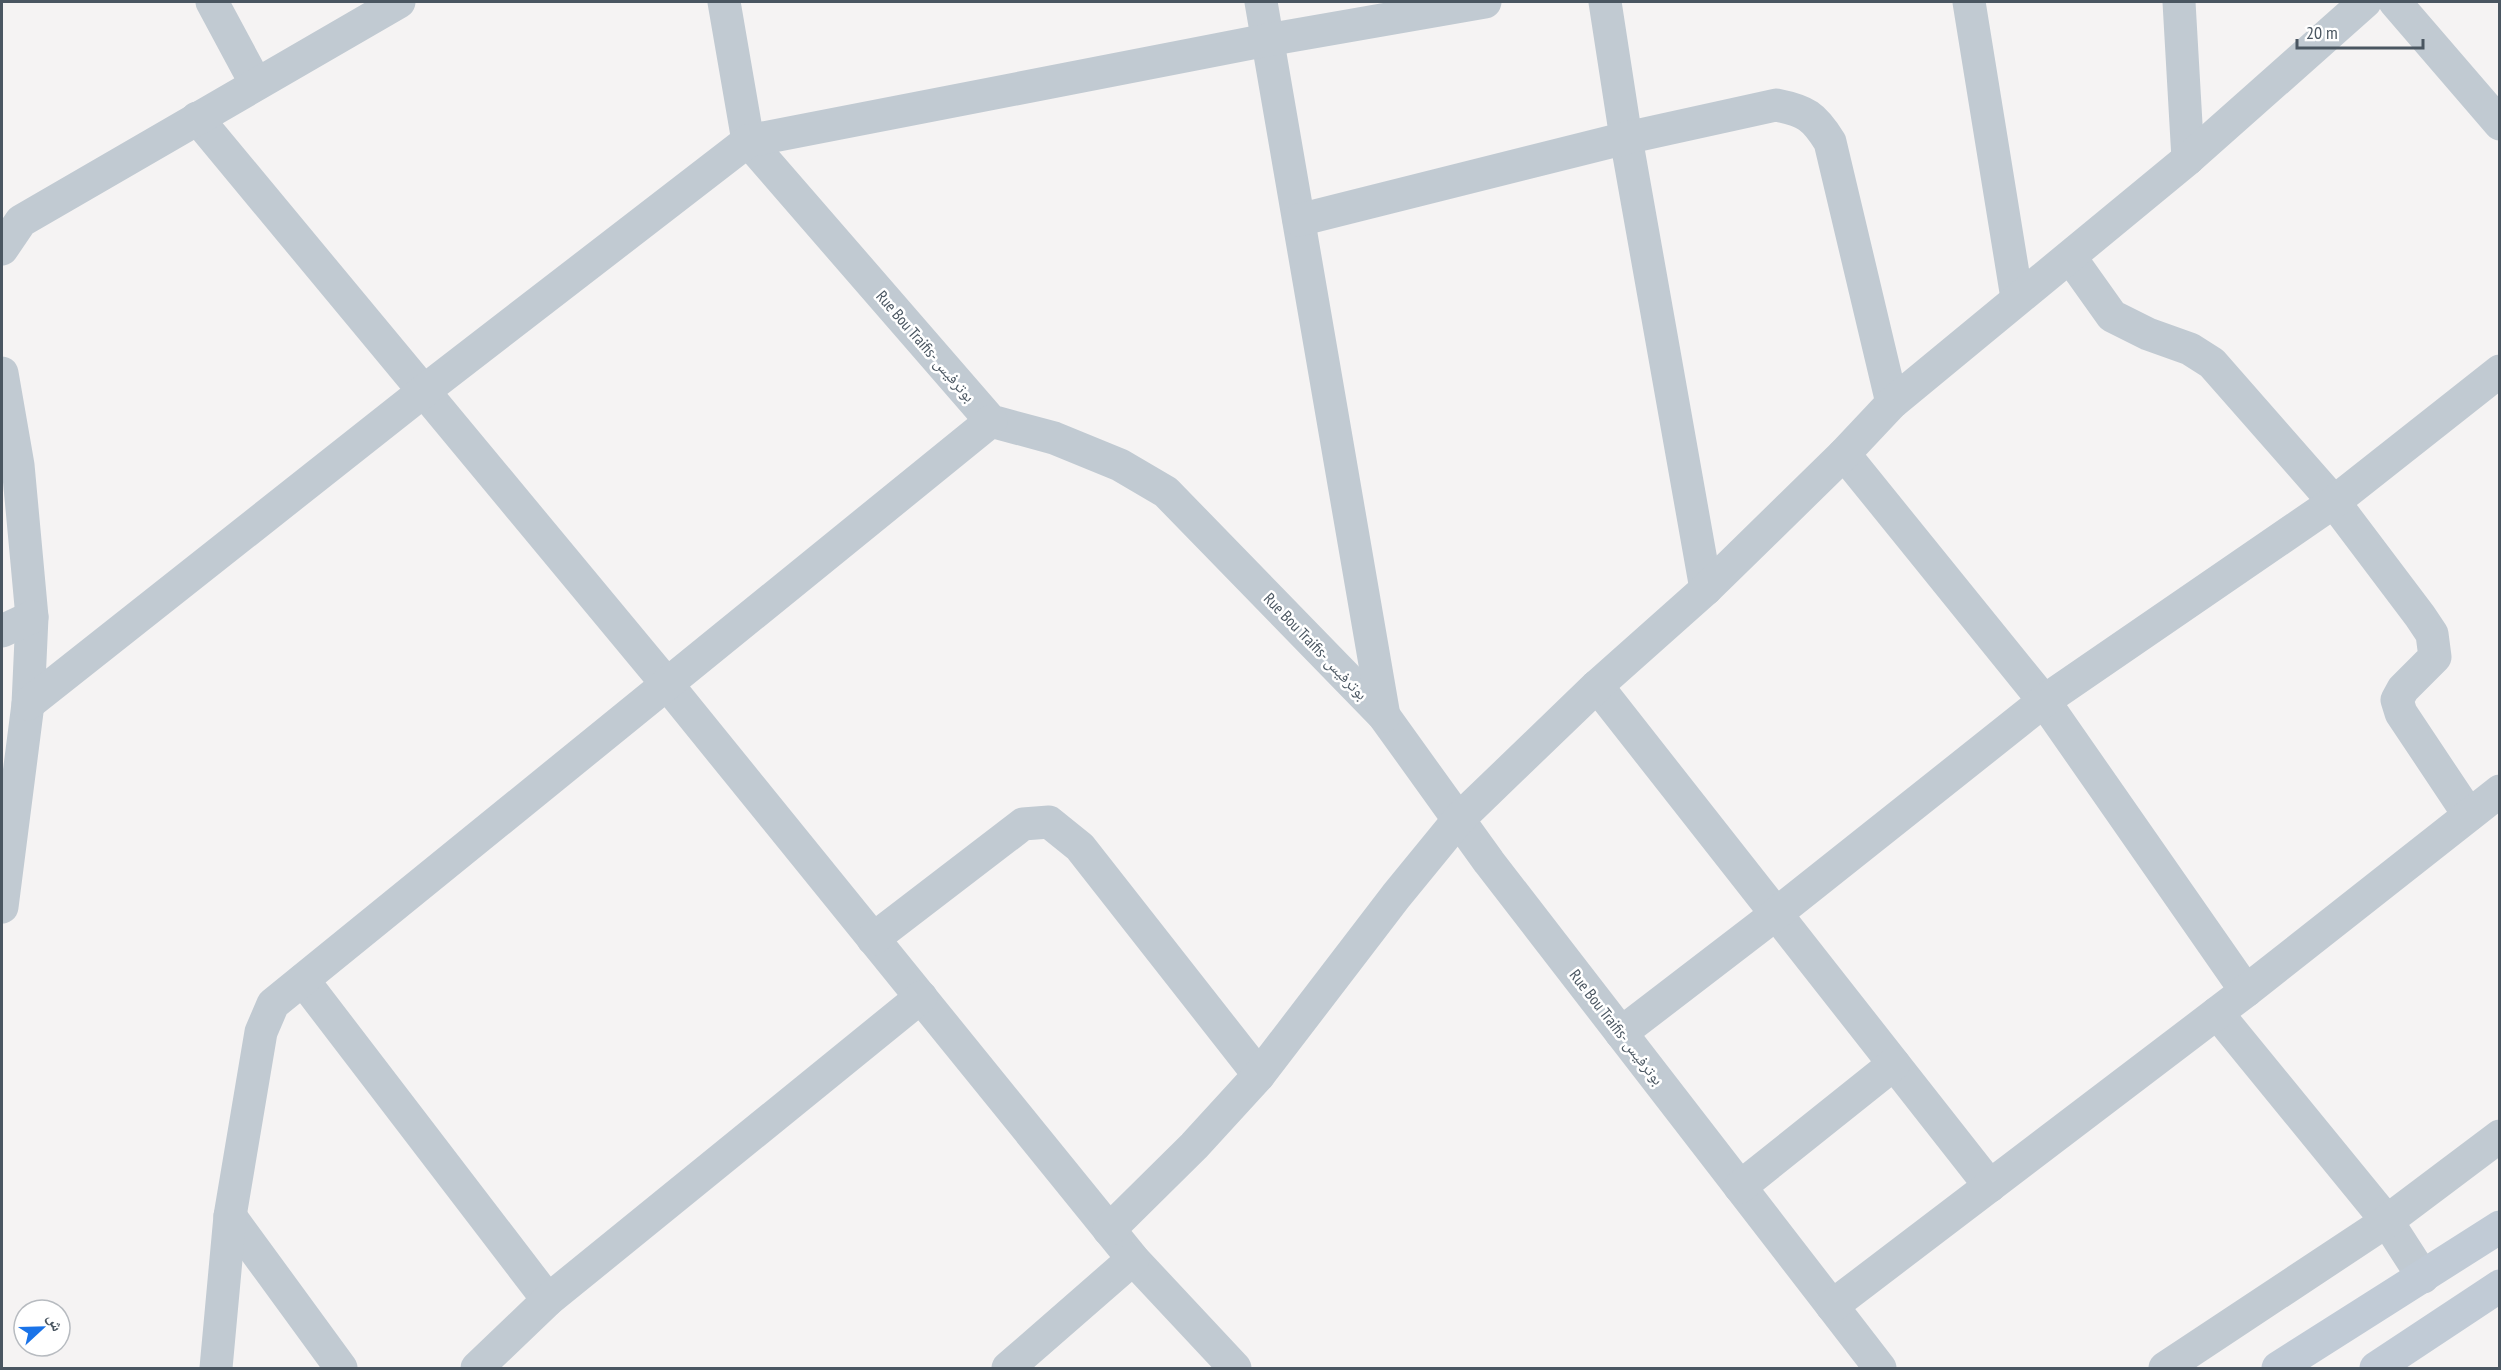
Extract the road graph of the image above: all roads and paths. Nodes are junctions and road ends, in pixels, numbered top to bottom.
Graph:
1 (212, 2) edge
2 (399, 2) edge
3 (724, 2) edge
4 (1261, 2) edge
5 (1485, 2) edge
6 (1605, 2) edge
7 (1969, 2) edge
8 (2179, 2) edge
9 (2365, 2) edge
10 (2395, 2) edge
11 (1267, 40) junction
12 (256, 84) junction
13 (197, 118) junction
14 (2499, 124) edge
15 (1626, 138) junction
16 (748, 141) junction
17 (2188, 159) junction
18 (1299, 220) junction
19 (11, 221) edge
20 (2, 249) edge
21 (2070, 258) junction
22 (2017, 298) junction
23 (2499, 371) edge
24 (2, 373) edge
25 (424, 391) junction
26 (1892, 403) junction
27 (991, 421) junction
28 (1844, 454) junction
29 (2334, 502) junction
30 (1706, 589) junction
31 (32, 617) junction
32 (2, 631) edge
33 (666, 683) junction
34 (1597, 686) junction
35 (2044, 701) junction
36 (28, 704) junction
37 (1384, 716) junction
38 (2488, 806) edge
39 (1458, 819) junction
40 (2, 907) edge
41 (1776, 914) junction
42 (873, 939) junction
43 (303, 980) junction
44 (2246, 991) junction
45 (921, 997) junction
46 (2217, 1012) junction
47 (1621, 1033) junction
48 (1894, 1065) junction
49 (1259, 1075) junction
50 (2499, 1136) edge
51 (1990, 1186) junction
52 (1740, 1187) junction
53 (230, 1216) junction
54 (2387, 1221) junction
55 (2499, 1227) edge
56 (1109, 1230) junction
57 (1133, 1259) junction
58 (2423, 1277) junction
59 (2499, 1286) edge
60 (548, 1300) junction
61 (1832, 1306) junction
62 (216, 1368) edge
63 (341, 1368) edge
64 (477, 1368) edge
65 (1008, 1368) edge
66 (1235, 1368) edge
67 (1880, 1368) edge
68 (2165, 1368) edge
69 (2278, 1368) edge
70 (2376, 1368) edge

1 - 12 street
2 - 12 street
3 - 16 street
4 - 11 street
5 - 11 street
6 - 15 street
7 - 22 street
8 - 17 street
9 - 17 street
10 - 14 street
11 - 16 street
11 - 18 street
12 - 13 street
13 - 19 street
13 - 25 street
15 - 18 street
15 - 26 street
15 - 30 street
16 - 25 street
16 - 27 street, Rue Bou Traifis- بوترفيس
17 - 21 street
18 - 37 street
19 - 20 street
21 - 22 street
21 - 29 street
22 - 26 street
23 - 29 street
24 - 31 street
25 - 33 street
25 - 36 street
26 - 28 street
27 - 33 street
27 - 37 street, Rue Bou Traifis- بوترفيس
28 - 30 street
28 - 35 street
29 - 35 street
29 - 38 street
30 - 34 street
31 - 32 street
31 - 36 street
33 - 42 street
33 - 43 street
34 - 39 street
34 - 41 street
35 - 41 street
35 - 44 street
36 - 40 street
37 - 39 street, Rue Bou Traifis- بوترفيس
38 - 44 street
39 - 47 street, Rue Bou Traifis- بوترفيس
39 - 49 street
41 - 47 street
41 - 48 street
42 - 45 street
42 - 49 street
43 - 53 street
43 - 60 street
44 - 46 street
45 - 56 street
45 - 60 street
46 - 51 street
46 - 54 street
47 - 52 street, Rue Bou Traifis- بوترفيس
48 - 51 street
48 - 52 street
49 - 56 street
50 - 54 street
51 - 61 street
52 - 61 street, Rue Bou Traifis- بوترفيس
53 - 62 street
53 - 63 street
54 - 58 street
54 - 68 street
55 - 58 main road
56 - 57 street
57 - 65 street
57 - 66 street
58 - 69 main road
59 - 70 main road
60 - 64 street
61 - 67 street, Rue Bou Traifis- بوترفيس

